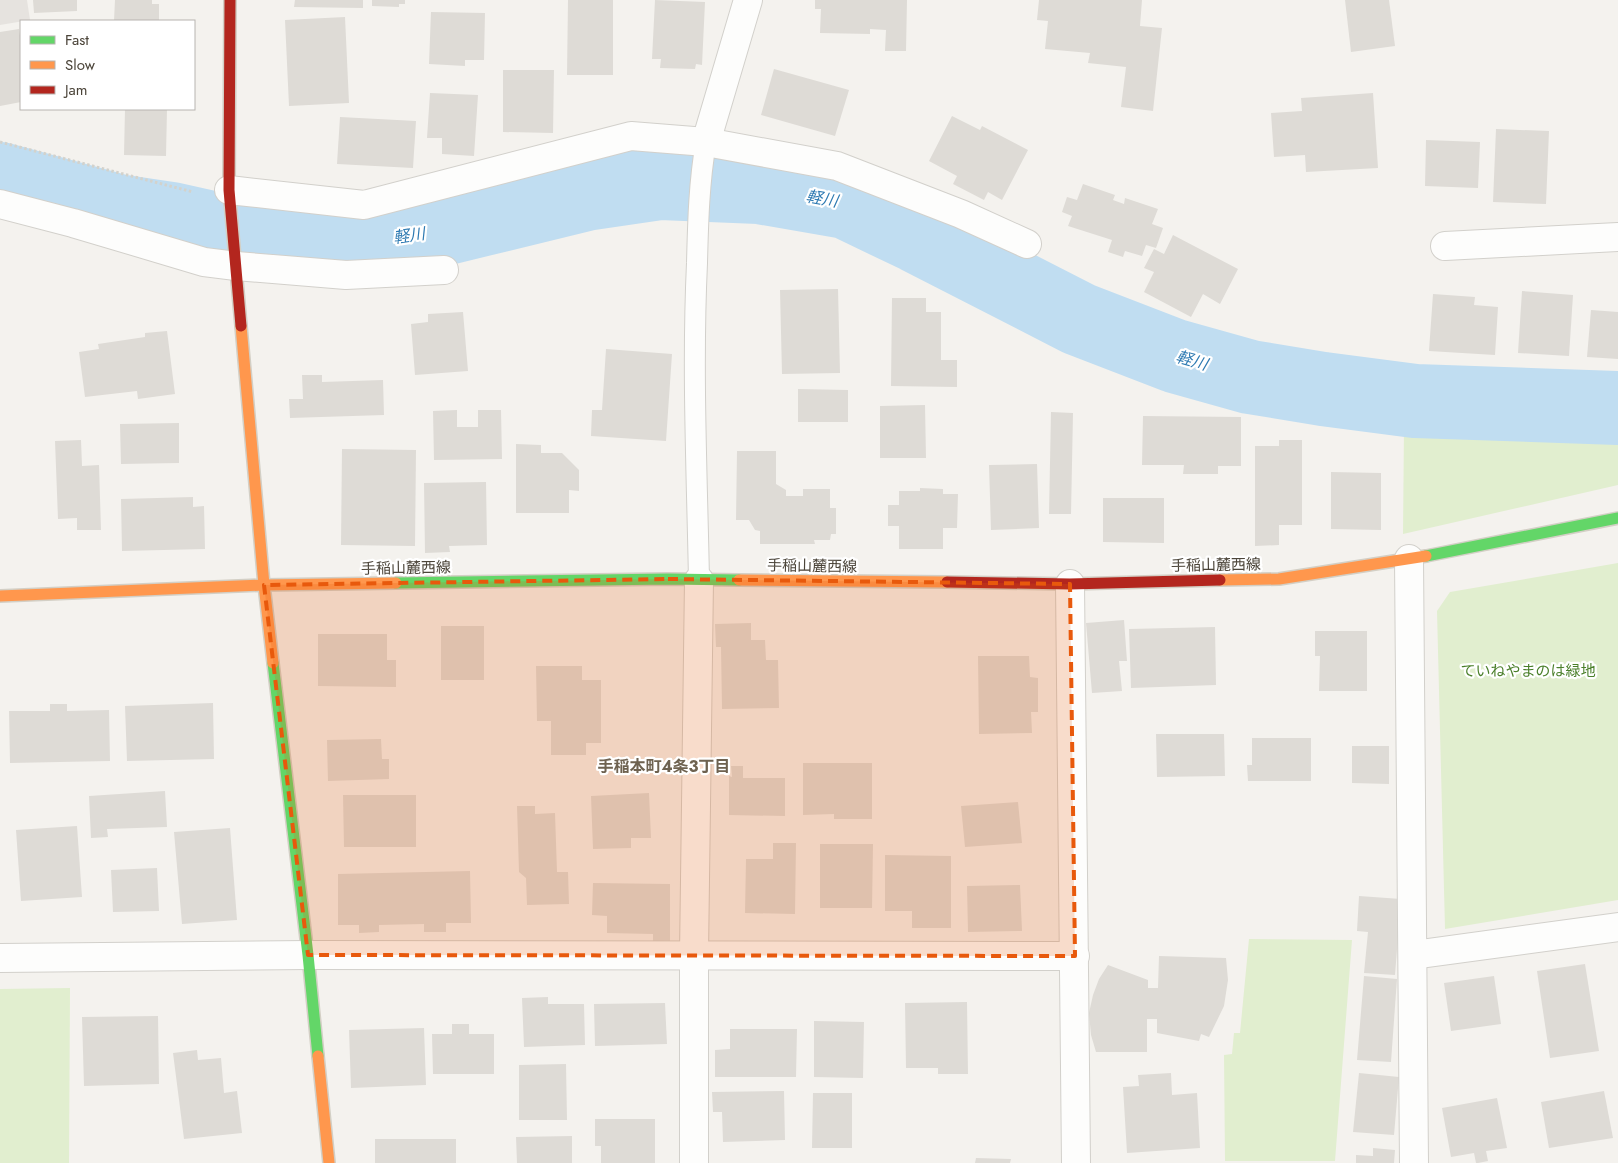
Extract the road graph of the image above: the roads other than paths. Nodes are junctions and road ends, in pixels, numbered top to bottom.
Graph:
1 (230, 0) edge
2 (748, 0) edge
3 (704, 155) junction
4 (229, 190) junction
5 (0, 204) edge
6 (1618, 237) edge
7 (1028, 244) dead end
8 (1446, 246) dead end
9 (236, 266) junction
10 (444, 270) dead end
11 (1618, 518) edge
12 (1409, 559) junction
13 (699, 580) junction
14 (1070, 584) junction
15 (264, 585) junction
16 (0, 596) edge
17 (1618, 927) edge
18 (308, 955) junction
19 (694, 955) junction
20 (1413, 955) junction
21 (1075, 956) junction
22 (0, 958) edge
23 (329, 1163) edge
24 (694, 1163) edge
25 (1076, 1163) edge
26 (1414, 1163) edge

1 - 4 street
2 - 3 street
3 - 4 street
3 - 7 street
3 - 13 lane
4 - 9 street
5 - 9 street
6 - 8 street
9 - 10 street
9 - 15 street
11 - 12 street, 手稲山麓西線
12 - 14 street, 手稲山麓西線
12 - 20 street
13 - 14 street, 手稲山麓西線
13 - 15 street, 手稲山麓西線
13 - 19 street
14 - 21 street
15 - 16 street, 手稲山麓西線
15 - 18 street
17 - 20 street
18 - 19 street
18 - 22 street
18 - 23 street
19 - 21 street
19 - 24 street
20 - 26 street
21 - 25 street

